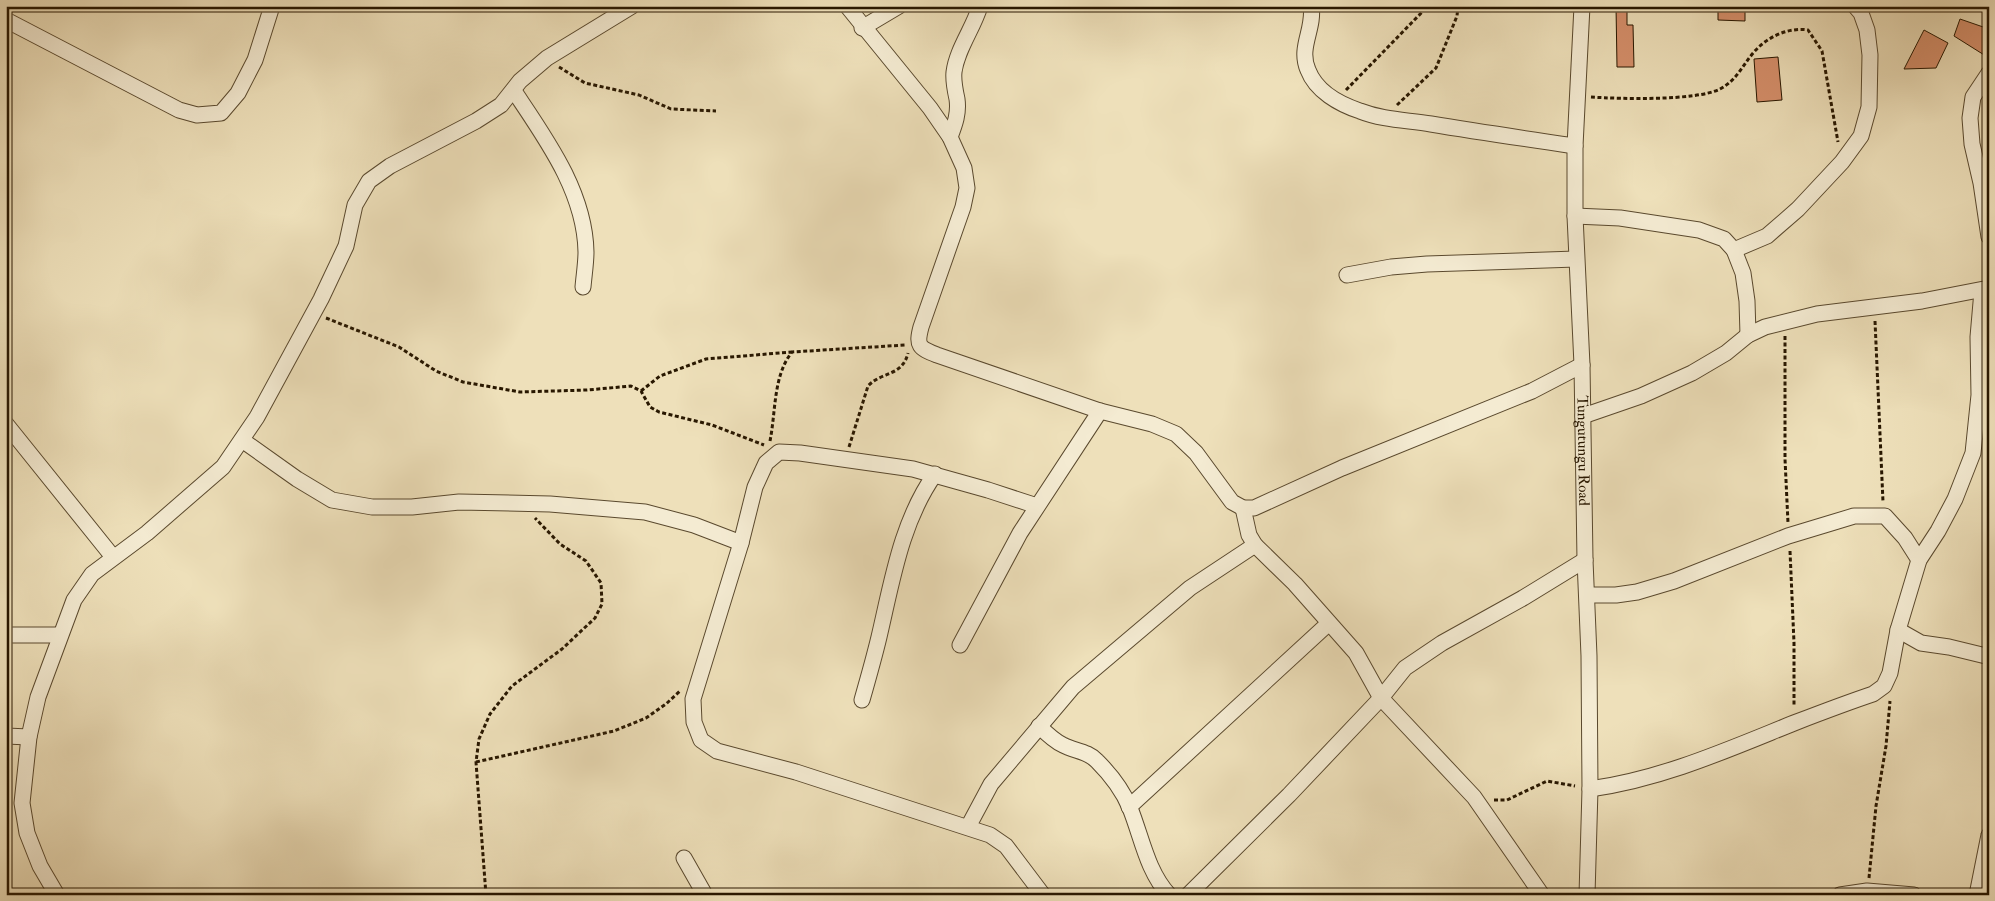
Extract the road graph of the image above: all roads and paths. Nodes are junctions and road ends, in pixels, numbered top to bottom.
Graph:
1 (272, 6) edge
2 (632, 6) edge
3 (847, 6) edge
4 (899, 6) edge
5 (980, 6) edge
6 (1311, 6) edge
7 (1428, 6) edge
8 (1458, 6) edge
9 (1582, 6) edge
10 (1855, 6) edge
11 (6, 20) edge
12 (862, 28) junction
13 (547, 58) junction
14 (1989, 73) edge
15 (514, 91) junction
16 (1577, 96) junction
17 (1336, 100) junction
18 (716, 111) dead end
19 (1383, 118) junction
20 (950, 137) junction
21 (1575, 146) junction
22 (1842, 162) junction
23 (1575, 216) junction
24 (1989, 238) edge
25 (1734, 250) junction
26 (1576, 260) junction
27 (1347, 274) dead end
28 (583, 287) dead end
29 (1985, 289) edge
30 (1874, 308) junction
31 (314, 313) junction
32 (1786, 321) junction
33 (1748, 335) junction
34 (792, 352) junction
35 (1582, 365) junction
36 (641, 391) junction
37 (1100, 411) junction
38 (1583, 416) junction
39 (6, 424) edge
40 (242, 440) junction
41 (844, 459) junction
42 (935, 474) junction
43 (520, 504) junction
44 (1037, 506) junction
45 (1243, 508) junction
46 (1885, 516) junction
47 (1788, 536) junction
48 (741, 544) junction
49 (1255, 545) junction
50 (113, 557) junction
51 (1585, 560) junction
52 (1919, 560) junction
53 (1587, 595) junction
54 (1329, 623) junction
55 (1898, 630) junction
56 (6, 634) edge
57 (59, 635) junction
58 (960, 645) dead end
59 (1988, 654) edge
60 (1890, 674) junction
61 (685, 686) dead end
62 (1381, 698) junction
63 (862, 700) dead end
64 (1794, 723) junction
65 (1039, 726) junction
66 (6, 736) edge
67 (29, 737) junction
68 (476, 762) junction
69 (1590, 789) junction
70 (1474, 797) junction
71 (1130, 806) junction
72 (968, 827) junction
73 (1989, 835) edge
74 (684, 858) dead end
75 (1867, 891) junction
76 (57, 895) edge
77 (486, 895) edge
78 (705, 895) edge
79 (1042, 895) edge
80 (1169, 895) edge
81 (1188, 895) edge
82 (1542, 895) edge
83 (1587, 895) edge
84 (1840, 895) edge
85 (1914, 895) edge
86 (1977, 895) edge

1 - 11 street
2 - 13 street
3 - 12 street
4 - 12 street
5 - 20 street
6 - 17 street
7 - 17 path
8 - 19 path
9 - 16 street, Tungutungu Road
10 - 22 street
12 - 20 street
13 - 15 street
13 - 18 path
14 - 24 street
15 - 28 street
15 - 31 street
16 - 21 street, Tungutungu Road
16 - 22 path
17 - 19 street
19 - 21 street
20 - 37 street
21 - 23 street, Tungutungu Road
22 - 25 street
23 - 25 street
23 - 26 street, Tungutungu Road
25 - 33 street
26 - 27 street
26 - 35 street, Tungutungu Road
29 - 30 street
29 - 52 street
30 - 32 street
30 - 46 path
31 - 36 path
31 - 40 street
32 - 33 street
32 - 47 path
33 - 38 street
34 - 36 path
34 - 36 path
34 - 41 path
35 - 38 street, Tungutungu Road
35 - 45 street
37 - 44 street
37 - 45 street
38 - 51 street, Tungutungu Road
39 - 50 street
40 - 43 street
40 - 50 street
41 - 42 street
41 - 48 street
42 - 44 street
42 - 63 street
43 - 48 street
43 - 68 path
44 - 58 street
45 - 49 street
46 - 47 street
46 - 52 street
47 - 53 street
47 - 64 path
48 - 72 street
49 - 54 street
49 - 65 street
50 - 57 street
51 - 53 street, Tungutungu Road
51 - 62 street
52 - 55 street
53 - 69 street, Tungutungu Road
54 - 62 street
54 - 71 street
55 - 59 street
55 - 60 street
56 - 57 street
57 - 67 street
60 - 64 street
60 - 75 path
61 - 68 path
62 - 70 street
62 - 81 street
64 - 69 street
65 - 71 street
65 - 72 street
66 - 67 street
67 - 76 street
68 - 77 path
69 - 70 path
69 - 83 street, Tungutungu Road
70 - 82 street
71 - 80 street
72 - 79 street
73 - 86 street
74 - 78 street
75 - 84 street
75 - 85 street

